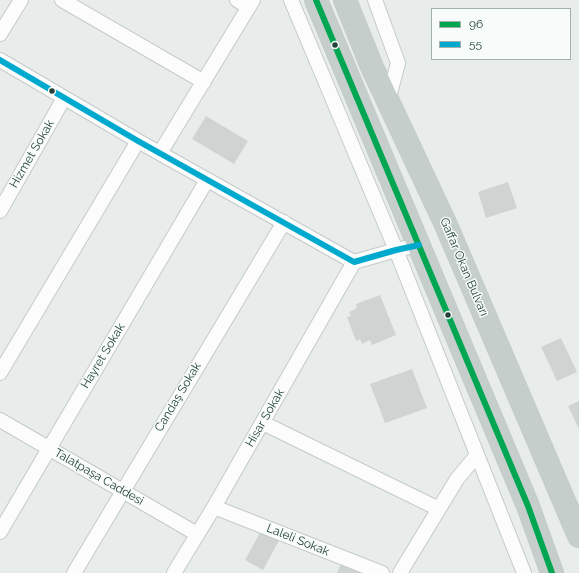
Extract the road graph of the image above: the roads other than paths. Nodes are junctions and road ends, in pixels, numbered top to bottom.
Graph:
1 (21, 0) edge
2 (62, 0) edge
3 (291, 0) edge
4 (316, 0) edge
5 (345, 0) edge
6 (375, 0) edge
7 (246, 2) edge
8 (0, 34) edge
9 (0, 60) edge
10 (204, 82) junction
11 (64, 98) junction
12 (388, 100) junction
13 (138, 141) junction
14 (160, 153) junction
15 (207, 180) junction
16 (0, 211) edge
17 (284, 222) junction
18 (419, 245) junction
19 (396, 250) junction
20 (354, 262) junction
21 (0, 373) edge
22 (0, 420) edge
23 (263, 423) junction
24 (49, 448) junction
25 (477, 455) junction
26 (122, 491) junction
27 (214, 507) junction
28 (439, 509) junction
29 (0, 532) edge
30 (198, 534) junction
31 (579, 536) edge
32 (74, 573) edge
33 (174, 573) edge
34 (382, 573) edge
35 (400, 573) edge
36 (524, 573) edge
37 (552, 573) edge

1 - 8 street
2 - 10 street
3 - 19 street
4 - 18 highway
5 - 12 highway, Gaffar Okan Bulvarı
6 - 12 street
7 - 10 street
9 - 11 street
10 - 14 street
11 - 13 street
11 - 16 street, Hizmet Sokak
12 - 31 highway, Gaffar Okan Bulvarı
13 - 14 street
13 - 21 street
14 - 15 street
15 - 17 street
15 - 24 street, Hayret Sokak
17 - 20 street
17 - 26 street, Candaş Sokak
18 - 19 street
18 - 37 highway
19 - 20 street
19 - 25 street
20 - 23 street, Hisar Sokak
22 - 24 street, Talatpaşa Caddesi
23 - 27 street, Hisar Sokak
23 - 28 street
24 - 26 street, Talatpaşa Caddesi
24 - 29 street, Hayret Sokak
25 - 28 street
25 - 36 street
26 - 30 street, Talatpaşa Caddesi
26 - 32 street, Candaş Sokak
27 - 30 street, Hisar Sokak
27 - 34 street, Laleli Sokak
28 - 35 street
30 - 33 street, Hisar Sokak

